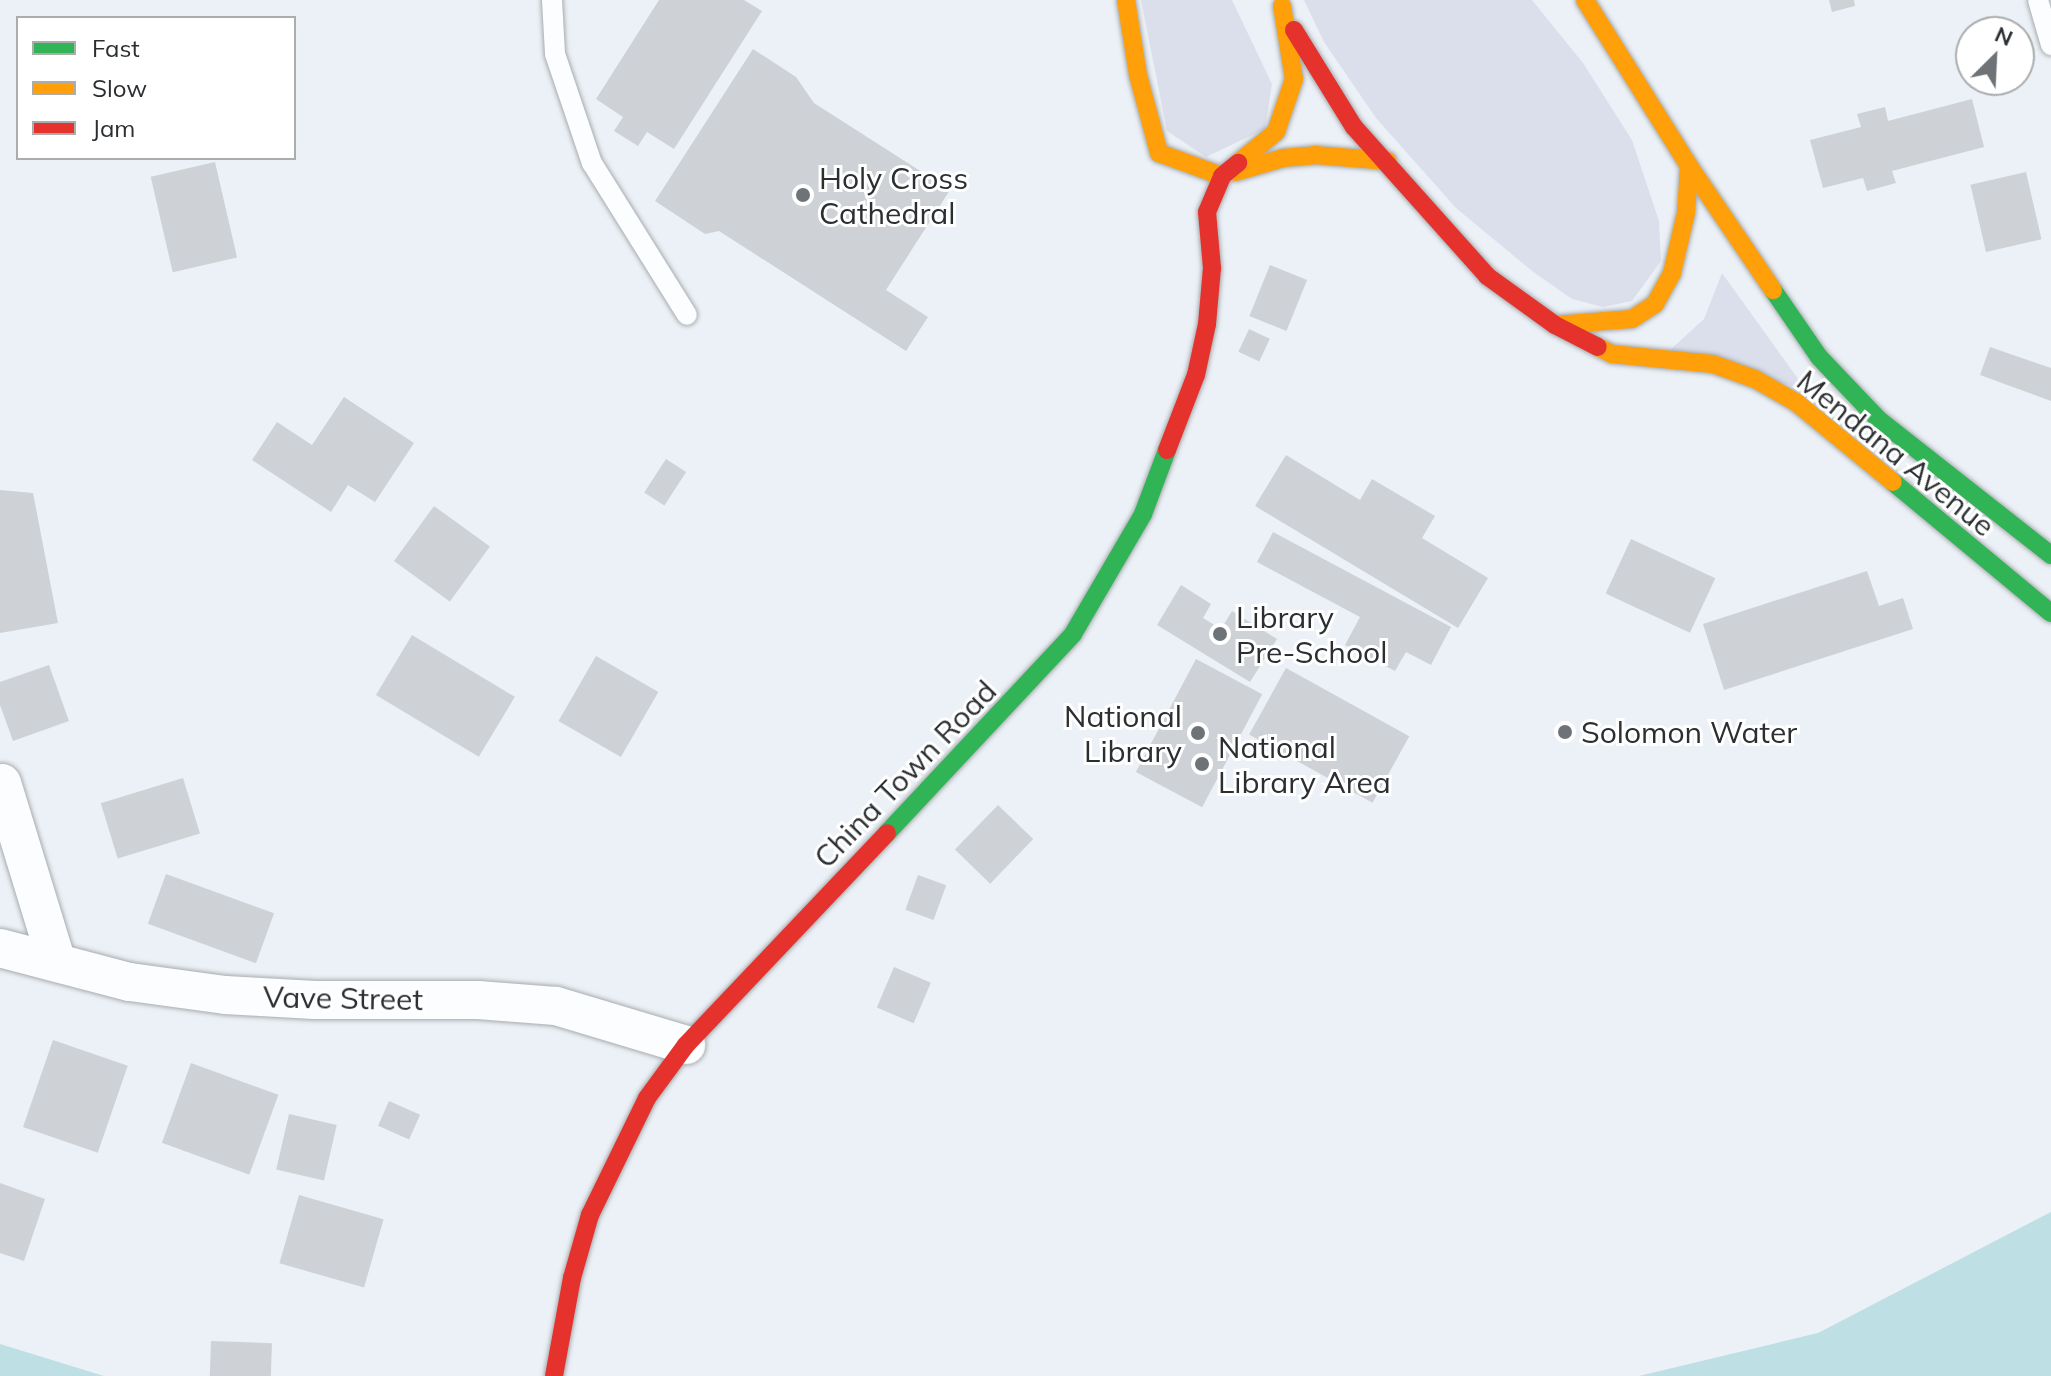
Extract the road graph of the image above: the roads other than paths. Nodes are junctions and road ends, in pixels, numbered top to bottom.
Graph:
1 (552, 0) edge
2 (1126, 0) edge
3 (1585, 0) edge
4 (2038, 0) edge
5 (1280, 3) edge
6 (2051, 45) edge
7 (1388, 161) junction
8 (1689, 166) junction
9 (1222, 176) junction
10 (687, 315) dead end
11 (1555, 325) junction
12 (2051, 555) edge
13 (2051, 613) edge
14 (2, 783) edge
15 (0, 948) edge
16 (57, 963) junction
17 (686, 1045) junction
18 (554, 1376) edge

1 - 10 lane
2 - 9 street
3 - 8 street, Mendana Avenue
4 - 6 lane
5 - 7 street, Mendana Avenue
5 - 9 street
7 - 9 street
7 - 11 street, Mendana Avenue
8 - 11 street
8 - 12 street, Mendana Avenue
9 - 17 street, China Town Road
11 - 13 street, Mendana Avenue
14 - 16 street
15 - 16 street, Vave Street
16 - 17 street, Vave Street
17 - 18 street, China Town Road

